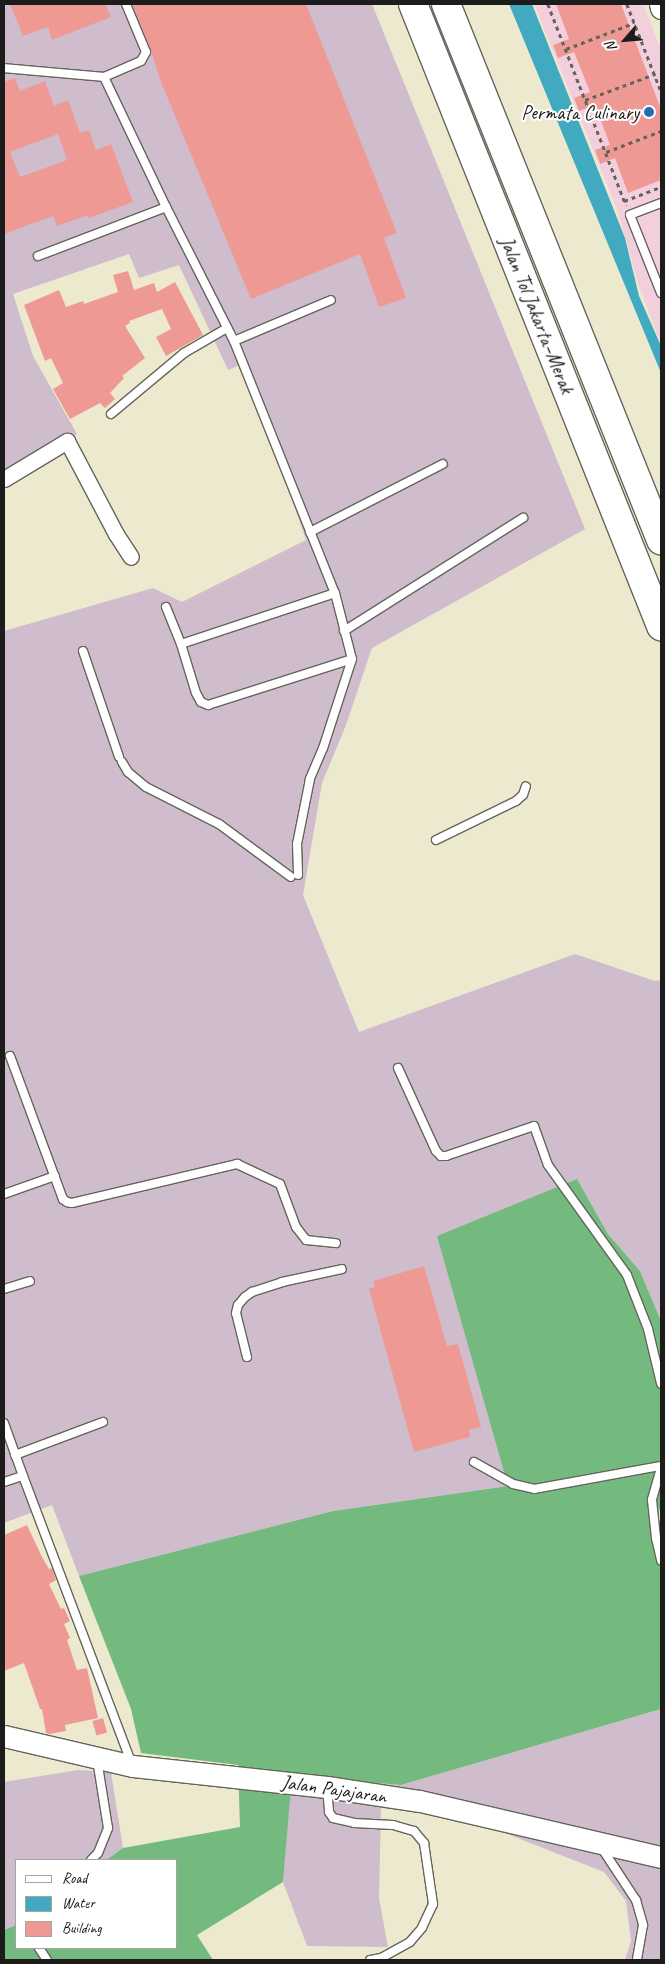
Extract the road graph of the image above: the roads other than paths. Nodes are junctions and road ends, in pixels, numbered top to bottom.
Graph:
1 (126, 4) edge
2 (413, 4) edge
3 (446, 4) edge
4 (660, 4) edge
5 (661, 8) edge
6 (4, 68) edge
7 (104, 77) junction
8 (661, 203) edge
9 (166, 207) junction
10 (38, 256) dead end
11 (661, 293) edge
12 (331, 300) dead end
13 (227, 328) junction
14 (234, 341) junction
15 (111, 414) dead end
16 (443, 464) dead end
17 (4, 480) edge
18 (523, 518) dead end
19 (310, 532) junction
20 (661, 540) edge
21 (131, 557) dead end
22 (334, 593) junction
23 (166, 607) dead end
24 (661, 626) edge
25 (344, 631) junction
26 (181, 644) junction
27 (83, 651) dead end
28 (352, 659) junction
29 (526, 786) dead end
30 (436, 840) dead end
31 (10, 1056) dead end
32 (398, 1068) dead end
33 (55, 1176) junction
34 (4, 1194) edge
35 (336, 1243) dead end
36 (342, 1269) dead end
37 (30, 1281) dead end
38 (4, 1289) edge
39 (247, 1357) dead end
40 (661, 1383) edge
41 (103, 1422) dead end
42 (4, 1423) edge
43 (15, 1455) junction
44 (474, 1462) dead end
45 (661, 1467) edge
46 (23, 1476) junction
47 (4, 1482) edge
48 (661, 1560) edge
49 (4, 1736) edge
50 (98, 1759) junction
51 (133, 1766) junction
52 (326, 1787) junction
53 (598, 1842) junction
54 (661, 1857) edge
55 (92, 1859) edge
56 (40, 1949) edge
57 (46, 1960) edge
58 (370, 1960) edge
59 (637, 1960) edge

1 - 7 lane
2 - 24 highway, Jalan Tol Jakarta–Merak
3 - 20 highway, Jalan Tol Jakarta–Merak
4 - 5 main road
6 - 7 lane
7 - 9 lane
8 - 11 lane
9 - 10 lane
9 - 13 lane
12 - 14 lane
13 - 14 lane
13 - 15 lane
14 - 19 lane
16 - 19 lane
17 - 21 street
18 - 25 lane
19 - 22 lane
22 - 25 lane
22 - 26 lane
23 - 26 lane
25 - 28 lane
26 - 28 lane
27 - 28 lane
29 - 30 lane
31 - 33 lane
32 - 40 lane
33 - 34 lane
33 - 35 lane
36 - 39 lane
37 - 38 lane
41 - 43 lane
42 - 43 lane
43 - 46 lane
44 - 45 lane
45 - 48 lane
46 - 47 lane
46 - 51 lane
49 - 50 main road, Jalan Pajajaran
50 - 51 main road, Jalan Pajajaran
50 - 55 lane
51 - 52 main road, Jalan Pajajaran
52 - 53 main road, Jalan Pajajaran
52 - 58 lane
53 - 54 main road, Jalan Pajajaran
53 - 59 lane
56 - 57 lane

